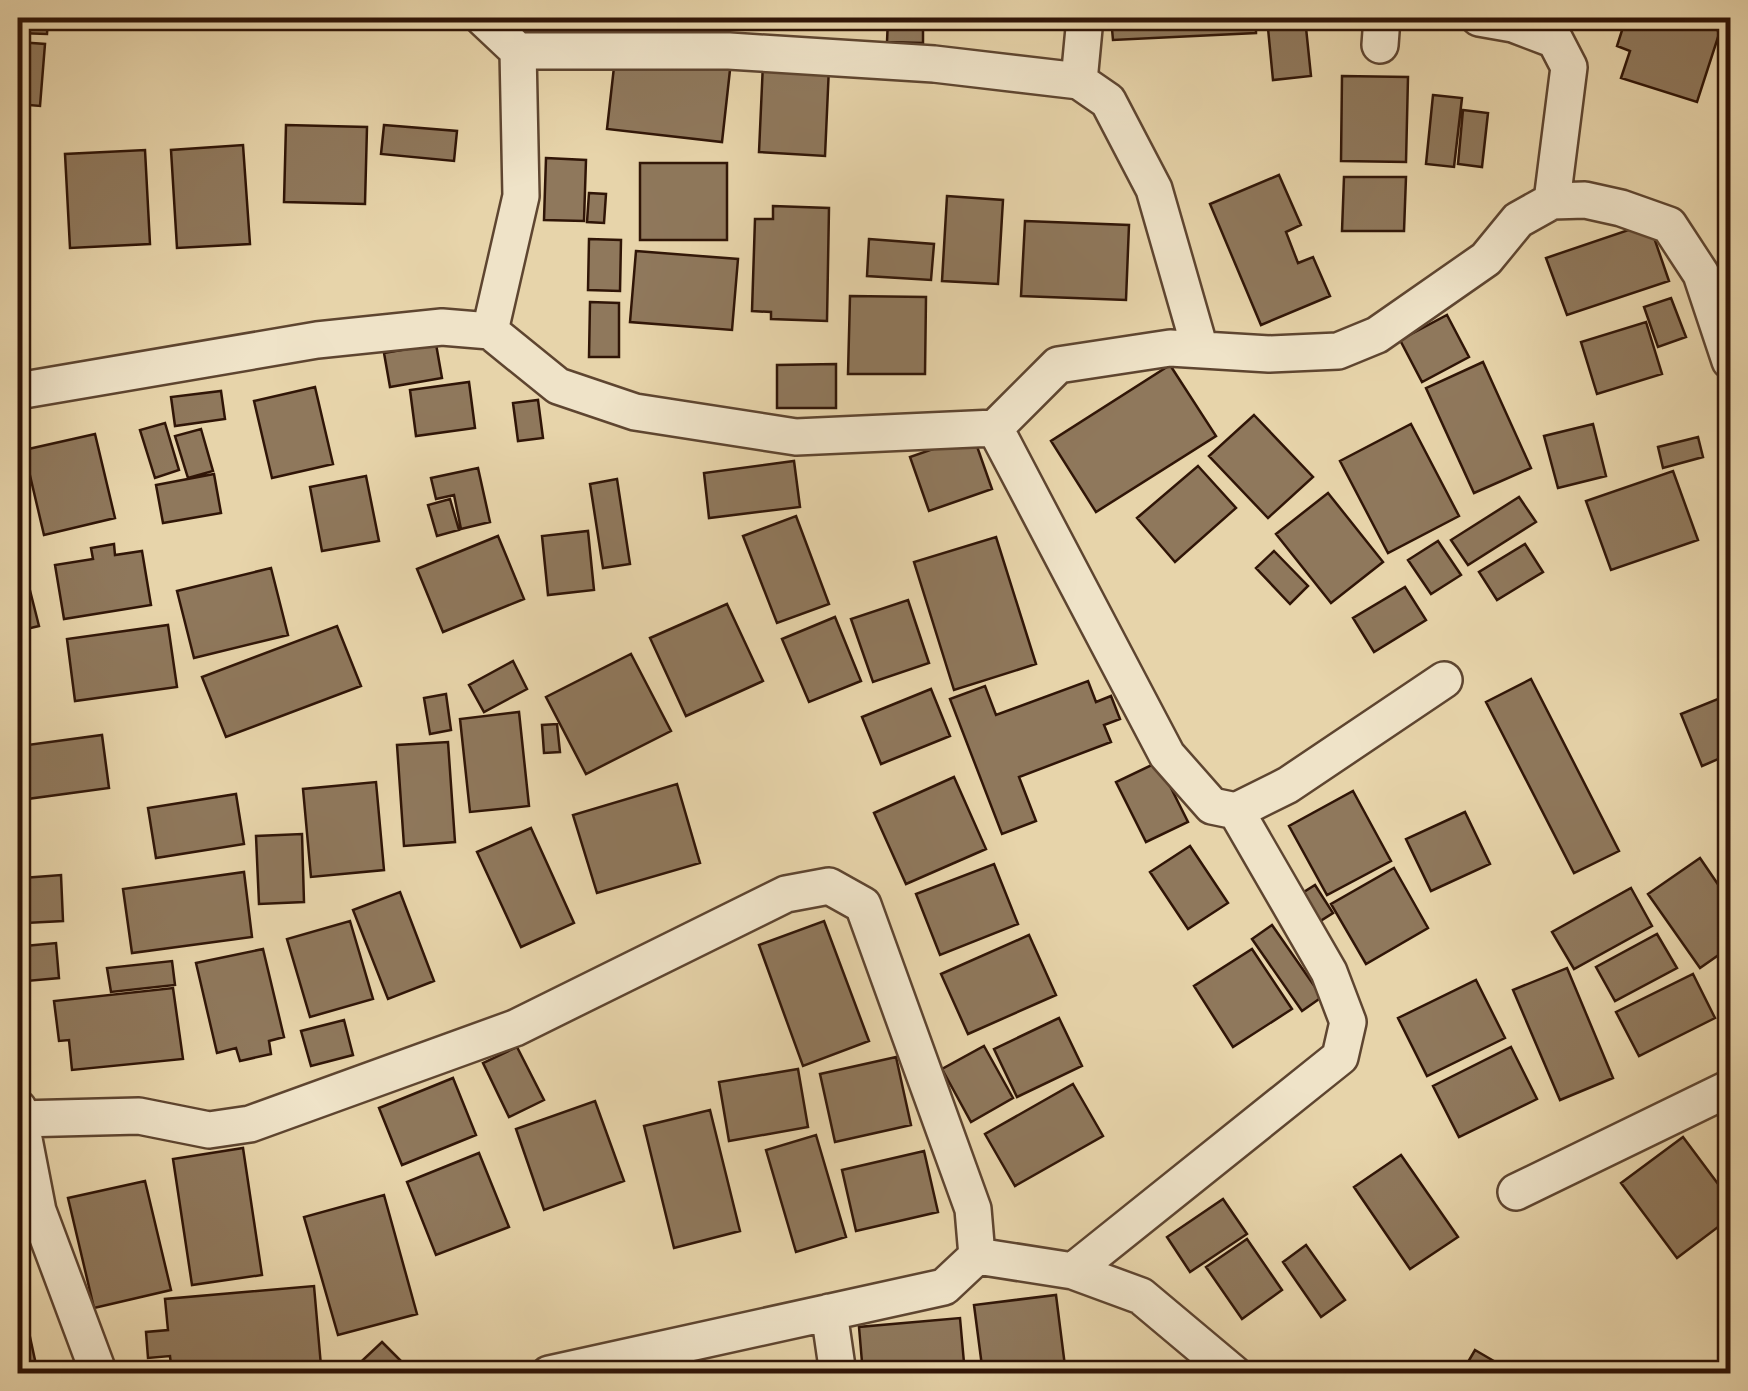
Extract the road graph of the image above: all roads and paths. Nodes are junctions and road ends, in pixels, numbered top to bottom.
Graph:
1 (483, 18) edge
2 (1085, 18) edge
3 (1479, 18) edge
4 (518, 51) junction
5 (1079, 81) junction
6 (1552, 201) junction
7 (490, 331) junction
8 (1200, 349) junction
9 (1730, 361) edge
10 (18, 392) edge
11 (995, 428) junction
12 (1444, 680) dead end
13 (1236, 811) junction
14 (1730, 1088) edge
15 (18, 1108) edge
16 (18, 1119) edge
17 (1516, 1192) dead end
18 (978, 1256) junction
19 (1073, 1271) junction
20 (829, 1312) junction
21 (98, 1374) edge
22 (548, 1374) edge
23 (838, 1374) edge
24 (1234, 1374) edge

1 - 4 street
2 - 5 street
3 - 6 street
4 - 5 street
4 - 7 street
5 - 8 street
6 - 8 street
6 - 9 street
7 - 10 street
7 - 11 street
8 - 11 street
11 - 13 street
12 - 13 street
13 - 19 street
14 - 17 street
15 - 16 street
16 - 18 street
16 - 21 street
18 - 19 street
18 - 20 street
19 - 24 street
20 - 22 street
20 - 23 street

